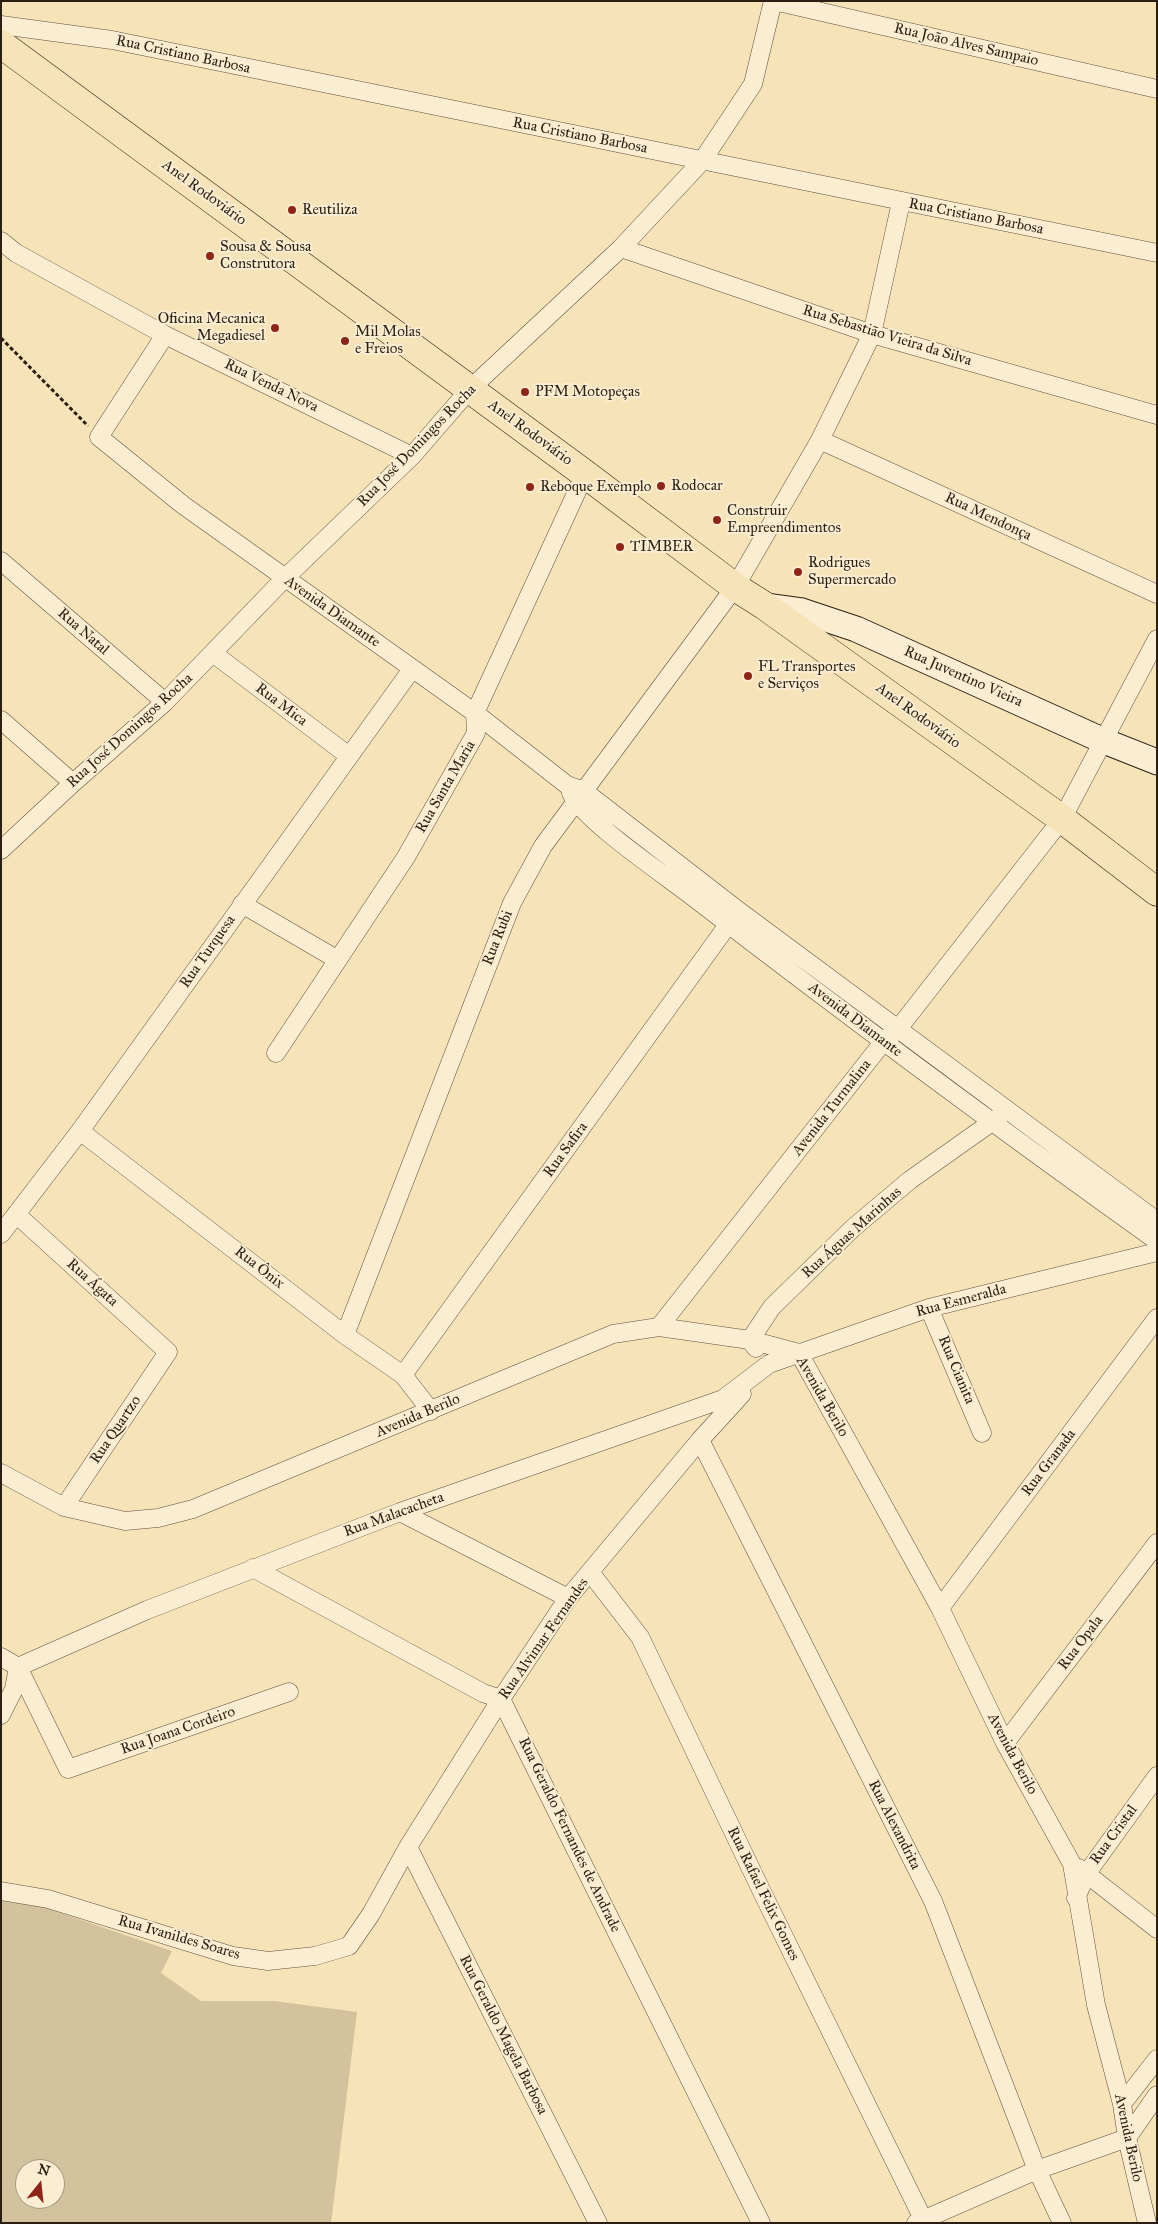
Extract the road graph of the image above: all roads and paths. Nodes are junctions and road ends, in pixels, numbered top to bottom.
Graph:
1 (774, 1) edge
2 (1, 25) edge
3 (1, 44) edge
4 (1157, 89) edge
5 (702, 161) junction
6 (901, 202) junction
7 (1, 241) edge
8 (621, 248) junction
9 (1157, 253) edge
10 (872, 334) junction
11 (166, 335) junction
12 (1, 338) edge
13 (470, 389) junction
14 (1157, 415) edge
15 (99, 437) junction
16 (820, 440) junction
17 (412, 456) junction
18 (585, 474) junction
19 (1, 561) edge
20 (284, 579) junction
21 (735, 587) junction
22 (1157, 594) edge
23 (765, 606) junction
24 (1157, 639) edge
25 (214, 654) junction
26 (412, 669) junction
27 (166, 702) junction
28 (475, 713) junction
29 (1, 720) edge
30 (1104, 741) junction
31 (348, 756) junction
32 (1157, 762) edge
33 (73, 783) junction
34 (579, 797) junction
35 (1062, 819) junction
36 (1, 850) edge
37 (1157, 892) edge
38 (242, 904) junction
39 (734, 918) junction
40 (338, 960) junction
41 (898, 1029) junction
42 (884, 1041) junction
43 (276, 1053) dead end
44 (1007, 1109) junction
45 (992, 1123) junction
46 (80, 1131) junction
47 (16, 1214) junction
48 (1157, 1221) edge
49 (1, 1234) edge
50 (1157, 1241) edge
51 (1157, 1252) edge
52 (929, 1308) junction
53 (1157, 1318) edge
54 (659, 1327) junction
55 (345, 1335) junction
56 (750, 1340) junction
57 (168, 1352) joint
58 (799, 1353) junction
59 (769, 1364) junction
60 (403, 1375) junction
61 (431, 1411) junction
62 (982, 1433) dead end
63 (700, 1440) junction
64 (1, 1473) edge
65 (64, 1507) junction
66 (400, 1512) junction
67 (1157, 1543) edge
68 (254, 1568) junction
69 (590, 1572) junction
70 (568, 1598) junction
71 (940, 1608) junction
72 (1, 1657) edge
73 (18, 1667) junction
74 (289, 1692) dead end
75 (501, 1699) junction
76 (1, 1715) edge
77 (1005, 1743) junction
78 (1157, 1776) edge
79 (408, 1847) junction
80 (1072, 1864) junction
81 (1087, 1873) junction
82 (1, 1891) edge
83 (1076, 1898) junction
84 (371, 1914) joint
85 (1157, 1929) edge
86 (1157, 2059) edge
87 (1157, 2096) edge
88 (1122, 2104) junction
89 (1127, 2138) junction
90 (1037, 2170) junction
91 (922, 2221) edge
92 (598, 2223) edge
93 (761, 2223) edge
94 (1062, 2223) edge
95 (1147, 2223) edge

1 - 4 street, Rua João Alves Sampaio
1 - 5 street, Rua José Domingos Rocha
2 - 5 street, Rua Cristiano Barbosa
3 - 13 main road, Anel Rodoviário
5 - 6 street, Rua Cristiano Barbosa
5 - 8 street, Rua José Domingos Rocha
6 - 9 street, Rua Cristiano Barbosa
6 - 10 street, Rua Rubi
7 - 11 street, Rua Venda Nova
8 - 10 street, Rua Sebastião Vieira da Silva
8 - 13 street, Rua José Domingos Rocha
10 - 14 street, Rua Sebastião Vieira da Silva
10 - 16 street, Rua Rubi
11 - 15 street
11 - 17 street, Rua Venda Nova
12 - 15 path
13 - 17 street, Rua José Domingos Rocha
13 - 18 main road, Anel Rodoviário
15 - 20 street, Avenida Diamante
16 - 21 street, Rua Rubi
16 - 22 street, Rua Mendonça
17 - 20 street, Rua José Domingos Rocha
18 - 21 main road, Anel Rodoviário
18 - 28 street, Rua Santa Maria
19 - 27 street, Rua Natal
20 - 25 street, Rua José Domingos Rocha
20 - 26 street, Avenida Diamante
21 - 23 main road, Anel Rodoviário
21 - 34 street, Rua Rubi
23 - 30 street, Rua Juventino Vieira
23 - 35 main road, Anel Rodoviário
24 - 30 street, Avenida Turmalina
25 - 27 street, Rua José Domingos Rocha
25 - 31 street, Rua Mica
26 - 28 street, Avenida Diamante
26 - 31 street, Rua Turquesa
27 - 33 street, Rua José Domingos Rocha
28 - 34 street, Avenida Diamante
28 - 40 street, Rua Santa Maria
29 - 33 street
30 - 32 street, Rua Juventino Vieira
30 - 35 street, Avenida Turmalina
31 - 38 street, Rua Turquesa
33 - 36 street, Rua José Domingos Rocha
34 - 39 street, Avenida Diamante
34 - 55 street, Rua Rubi
35 - 37 main road, Anel Rodoviário
35 - 41 street, Avenida Turmalina
38 - 40 street
38 - 46 street, Rua Turquesa
39 - 41 street, Avenida Diamante
39 - 42 street, Avenida Diamante
39 - 60 street, Rua Safira
40 - 43 street, Rua Santa Maria
41 - 42 street, Avenida Turmalina
41 - 44 street, Avenida Diamante
42 - 45 street, Avenida Diamante
42 - 54 street, Avenida Turmalina
44 - 45 street, Rua Águas Marinhas
44 - 48 street, Avenida Diamante
45 - 50 street, Avenida Diamante
45 - 56 street, Rua Águas Marinhas
46 - 47 street, Rua Turquesa
46 - 55 street, Rua Ônix
47 - 49 street, Rua Turquesa
47 - 57 street, Rua Ágata
51 - 52 street, Rua Esmeralda
52 - 58 street, Rua Esmeralda
52 - 62 street, Rua Cianita
53 - 71 street, Rua Granada
54 - 56 street, Avenida Berilo
54 - 61 street, Avenida Berilo
55 - 60 street, Rua Ônix
56 - 58 street, Avenida Berilo
56 - 59 street
57 - 65 street, Rua Quartzo
58 - 59 street, Rua Esmeralda
58 - 71 street, Avenida Berilo
59 - 63 street, Rua Alvimar Fernandes
59 - 66 street, Rua Malacacheta
60 - 61 street, Rua Ônix
61 - 65 street, Avenida Berilo
63 - 69 street, Rua Alvimar Fernandes
63 - 90 street, Rua Alexandrita
64 - 65 street, Avenida Berilo
66 - 68 street, Rua Malacacheta
66 - 70 street
67 - 77 street, Rua Opala
68 - 73 street, Rua Malacacheta
68 - 75 street
69 - 70 street, Rua Alvimar Fernandes
69 - 91 street, Rua Rafael Felix Gomes
70 - 75 street, Rua Alvimar Fernandes
71 - 77 street, Avenida Berilo
72 - 73 street
73 - 74 street, Rua Joana Cordeiro
73 - 76 street
75 - 79 street, Rua Alvimar Fernandes
75 - 93 street, Rua Geraldo Fernandes de Andrade
77 - 80 street, Avenida Berilo
78 - 81 street, Rua Cristal
79 - 84 street, Rua Alvimar Fernandes
79 - 92 street, Rua Geraldo Magela Barbosa
80 - 81 street
80 - 83 street, Avenida Berilo
81 - 83 street, Rua Cristal
81 - 85 street
82 - 84 street, Rua Ivanildes Soares
83 - 88 street, Avenida Berilo
86 - 88 street
87 - 89 street
88 - 89 street, Avenida Berilo
89 - 90 street
89 - 95 street, Avenida Berilo
90 - 91 street
90 - 94 street, Rua Alexandrita

